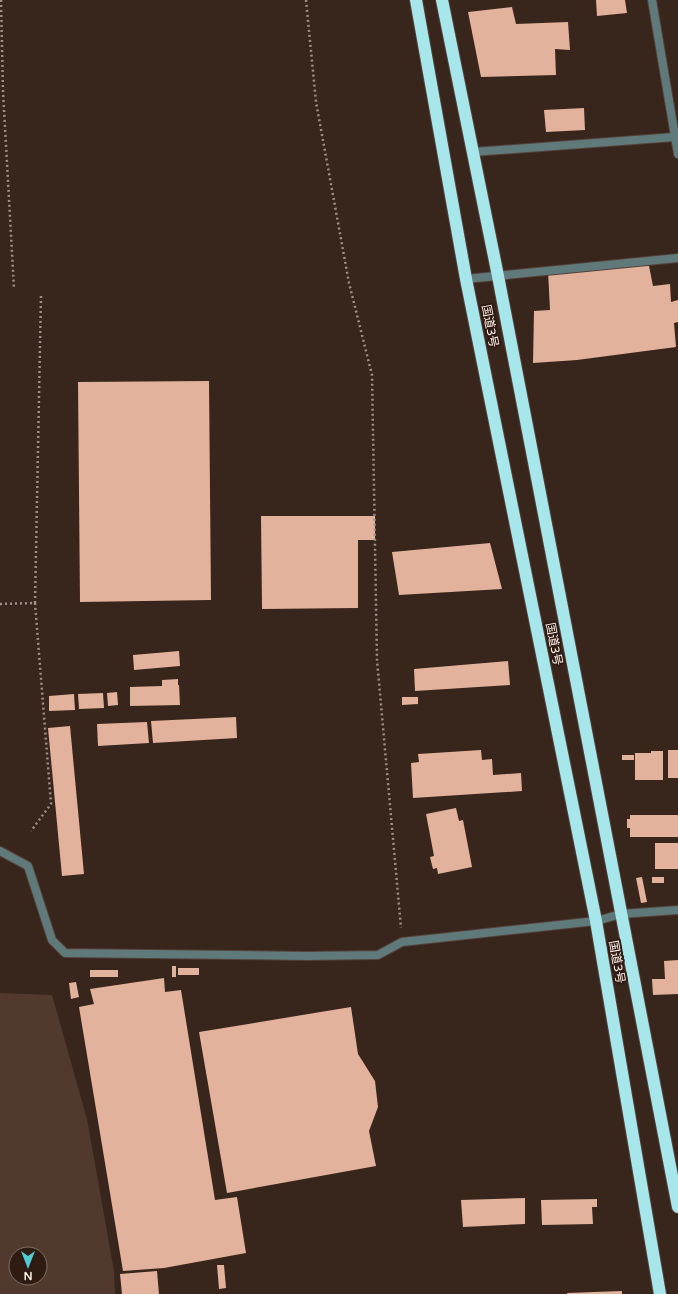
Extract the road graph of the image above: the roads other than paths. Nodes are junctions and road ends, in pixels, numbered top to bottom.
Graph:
1 (416, 0) edge
2 (442, 0) edge
3 (652, 0) edge
4 (675, 137) junction
5 (473, 152) junction
6 (678, 154) edge
7 (678, 258) edge
8 (498, 276) junction
9 (466, 279) junction
10 (0, 851) edge
11 (678, 910) edge
12 (621, 914) junction
13 (596, 920) junction
14 (678, 1207) edge
15 (660, 1294) edge

1 - 9 highway, 国道3号
2 - 5 highway, 国道3号
3 - 4 street
4 - 5 street
4 - 6 street
5 - 8 highway, 国道3号
7 - 8 street
8 - 9 street
8 - 12 highway, 国道3号
9 - 13 highway, 国道3号
10 - 13 street
11 - 12 street
12 - 13 street
12 - 14 highway, 国道3号
13 - 15 highway, 国道3号

